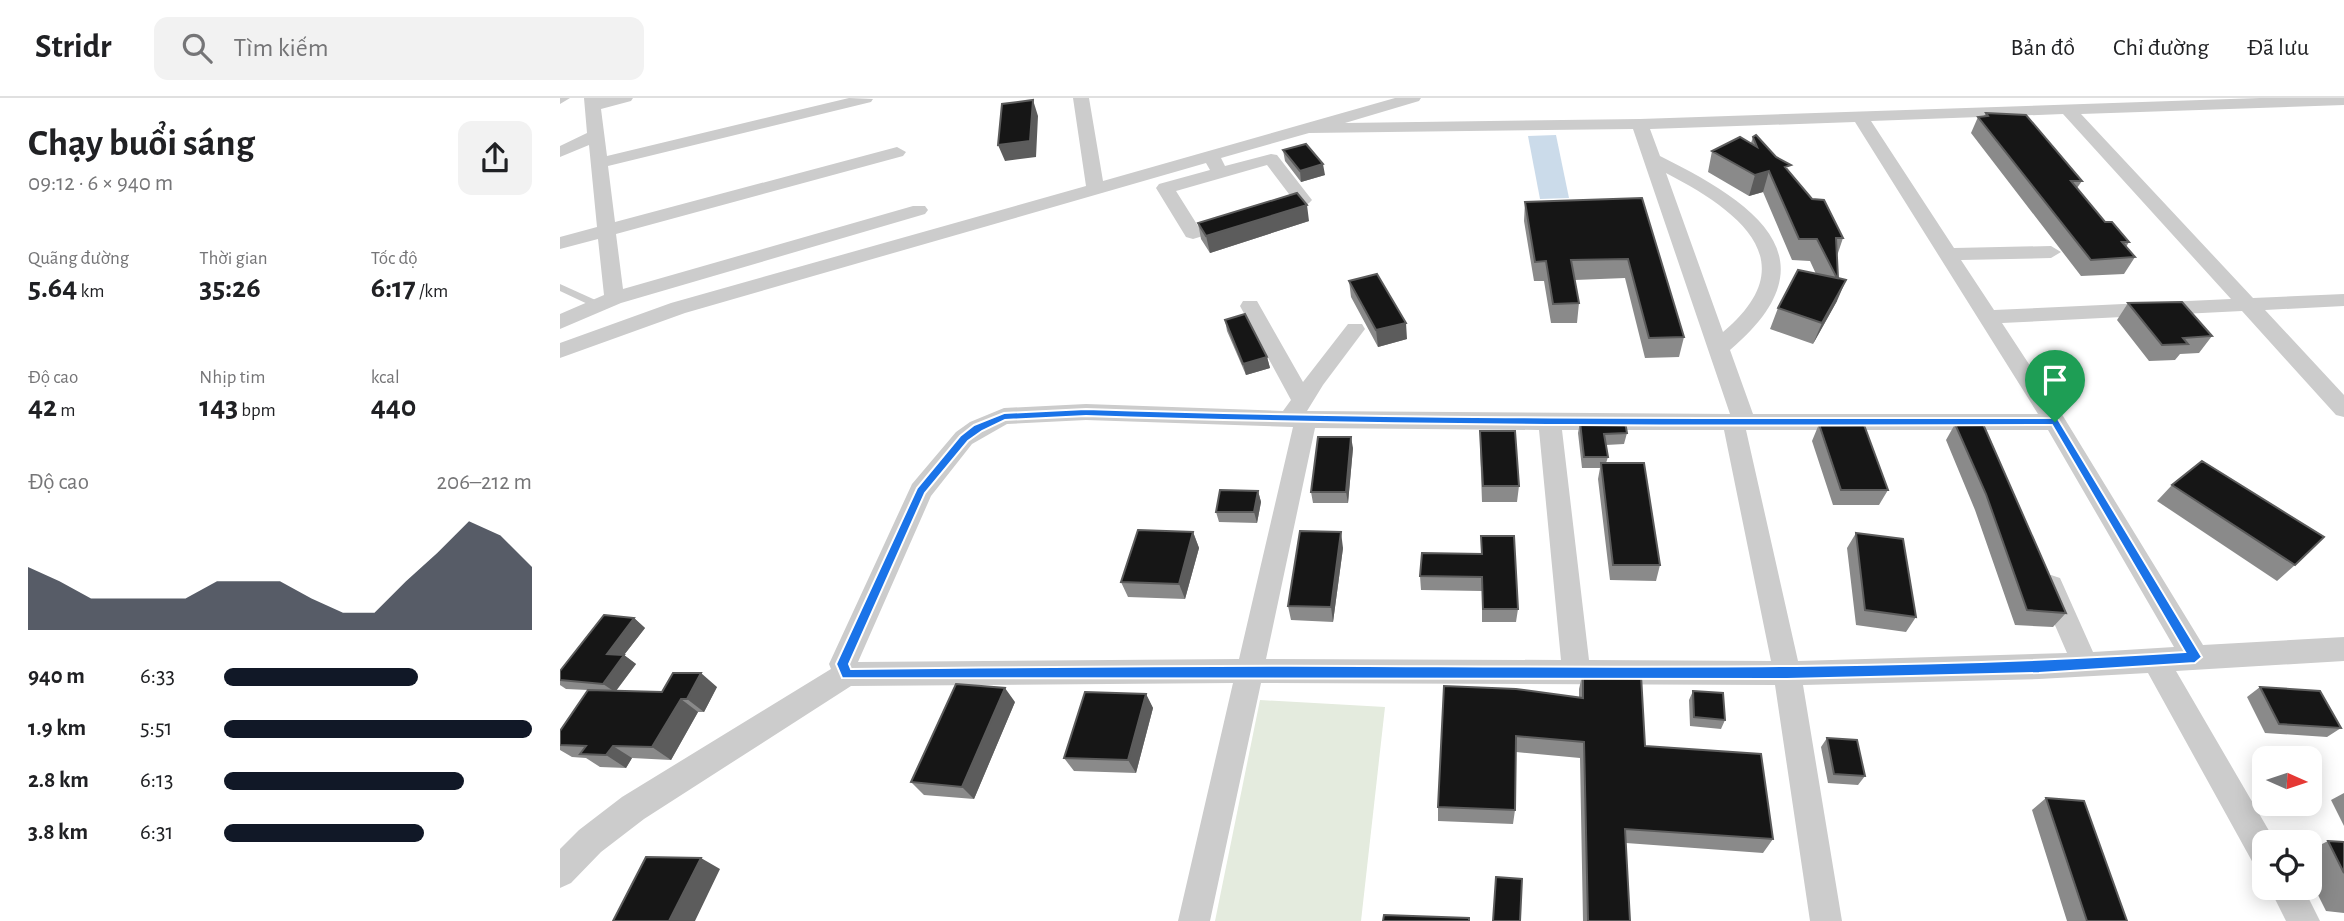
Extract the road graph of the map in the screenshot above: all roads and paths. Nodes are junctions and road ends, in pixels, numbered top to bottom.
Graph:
1 (625, 98) edge
2 (1081, 98) edge
3 (865, 99) edge
4 (1405, 99) edge
5 (2284, 100) edge
6 (2344, 100) edge
7 (592, 102) edge
8 (2068, 110) junction
9 (1860, 117) junction
10 (1640, 124) junction
11 (1309, 128) junction
12 (598, 134) junction
13 (560, 152) edge
14 (897, 152) dead end
15 (1210, 155) junction
16 (1652, 159) junction
17 (601, 163) junction
18 (1220, 173) junction
19 (1095, 188) junction
20 (919, 209) dead end
21 (1266, 211) edge
22 (1242, 219) edge
23 (608, 229) junction
24 (560, 243) edge
25 (2050, 252) dead end
26 (1947, 254) junction
27 (560, 287) edge
28 (2344, 300) edge
29 (606, 302) junction
30 (2247, 304) junction
31 (1250, 306) dead end
32 (1988, 317) junction
33 (560, 322) edge
34 (1355, 329) dead end
35 (1718, 348) junction
36 (560, 351) edge
37 (2344, 409) edge
38 (1300, 413) junction
39 (1739, 421) junction
40 (1980, 421) junction
41 (1550, 422) junction
42 (2055, 422) junction
43 (1991, 447) edge
44 (2041, 562) edge
45 (2344, 649) edge
46 (2195, 657) junction
47 (2155, 660) junction
48 (2085, 664) junction
49 (1248, 671) junction
50 (1576, 672) junction
51 (1787, 673) junction
52 (847, 674) junction
53 (2252, 831) edge
54 (560, 872) edge
55 (2292, 900) edge
56 (1195, 921) edge
57 (1826, 921) edge
58 (2304, 921) edge

1 - 7 street
2 - 19 street
3 - 17 street
4 - 11 street
5 - 6 street
5 - 8 street
7 - 12 street
8 - 9 street
8 - 30 street
9 - 10 street
9 - 26 street
10 - 11 street
10 - 16 street
11 - 15 street
12 - 13 street
12 - 17 street
14 - 23 street
15 - 18 street
15 - 19 street
16 - 35 street
16 - 35 street
17 - 23 street
18 - 21 street
18 - 22 street
19 - 36 street
20 - 29 street
23 - 24 street
23 - 29 street
25 - 26 street
26 - 32 street
27 - 29 lane
28 - 30 street
29 - 33 street
30 - 32 street
30 - 37 street
31 - 38 street
32 - 42 street
34 - 38 street
35 - 39 street
38 - 41 street
38 - 49 street
38 - 52 street
39 - 40 street
39 - 41 street
39 - 51 street
40 - 42 street
40 - 43 street
41 - 50 street
42 - 46 street
44 - 48 street
45 - 46 street
46 - 47 street
47 - 48 street
47 - 53 street
48 - 51 street
49 - 50 street
49 - 52 street
49 - 56 street
50 - 51 street
51 - 57 street
52 - 54 street
55 - 58 street

